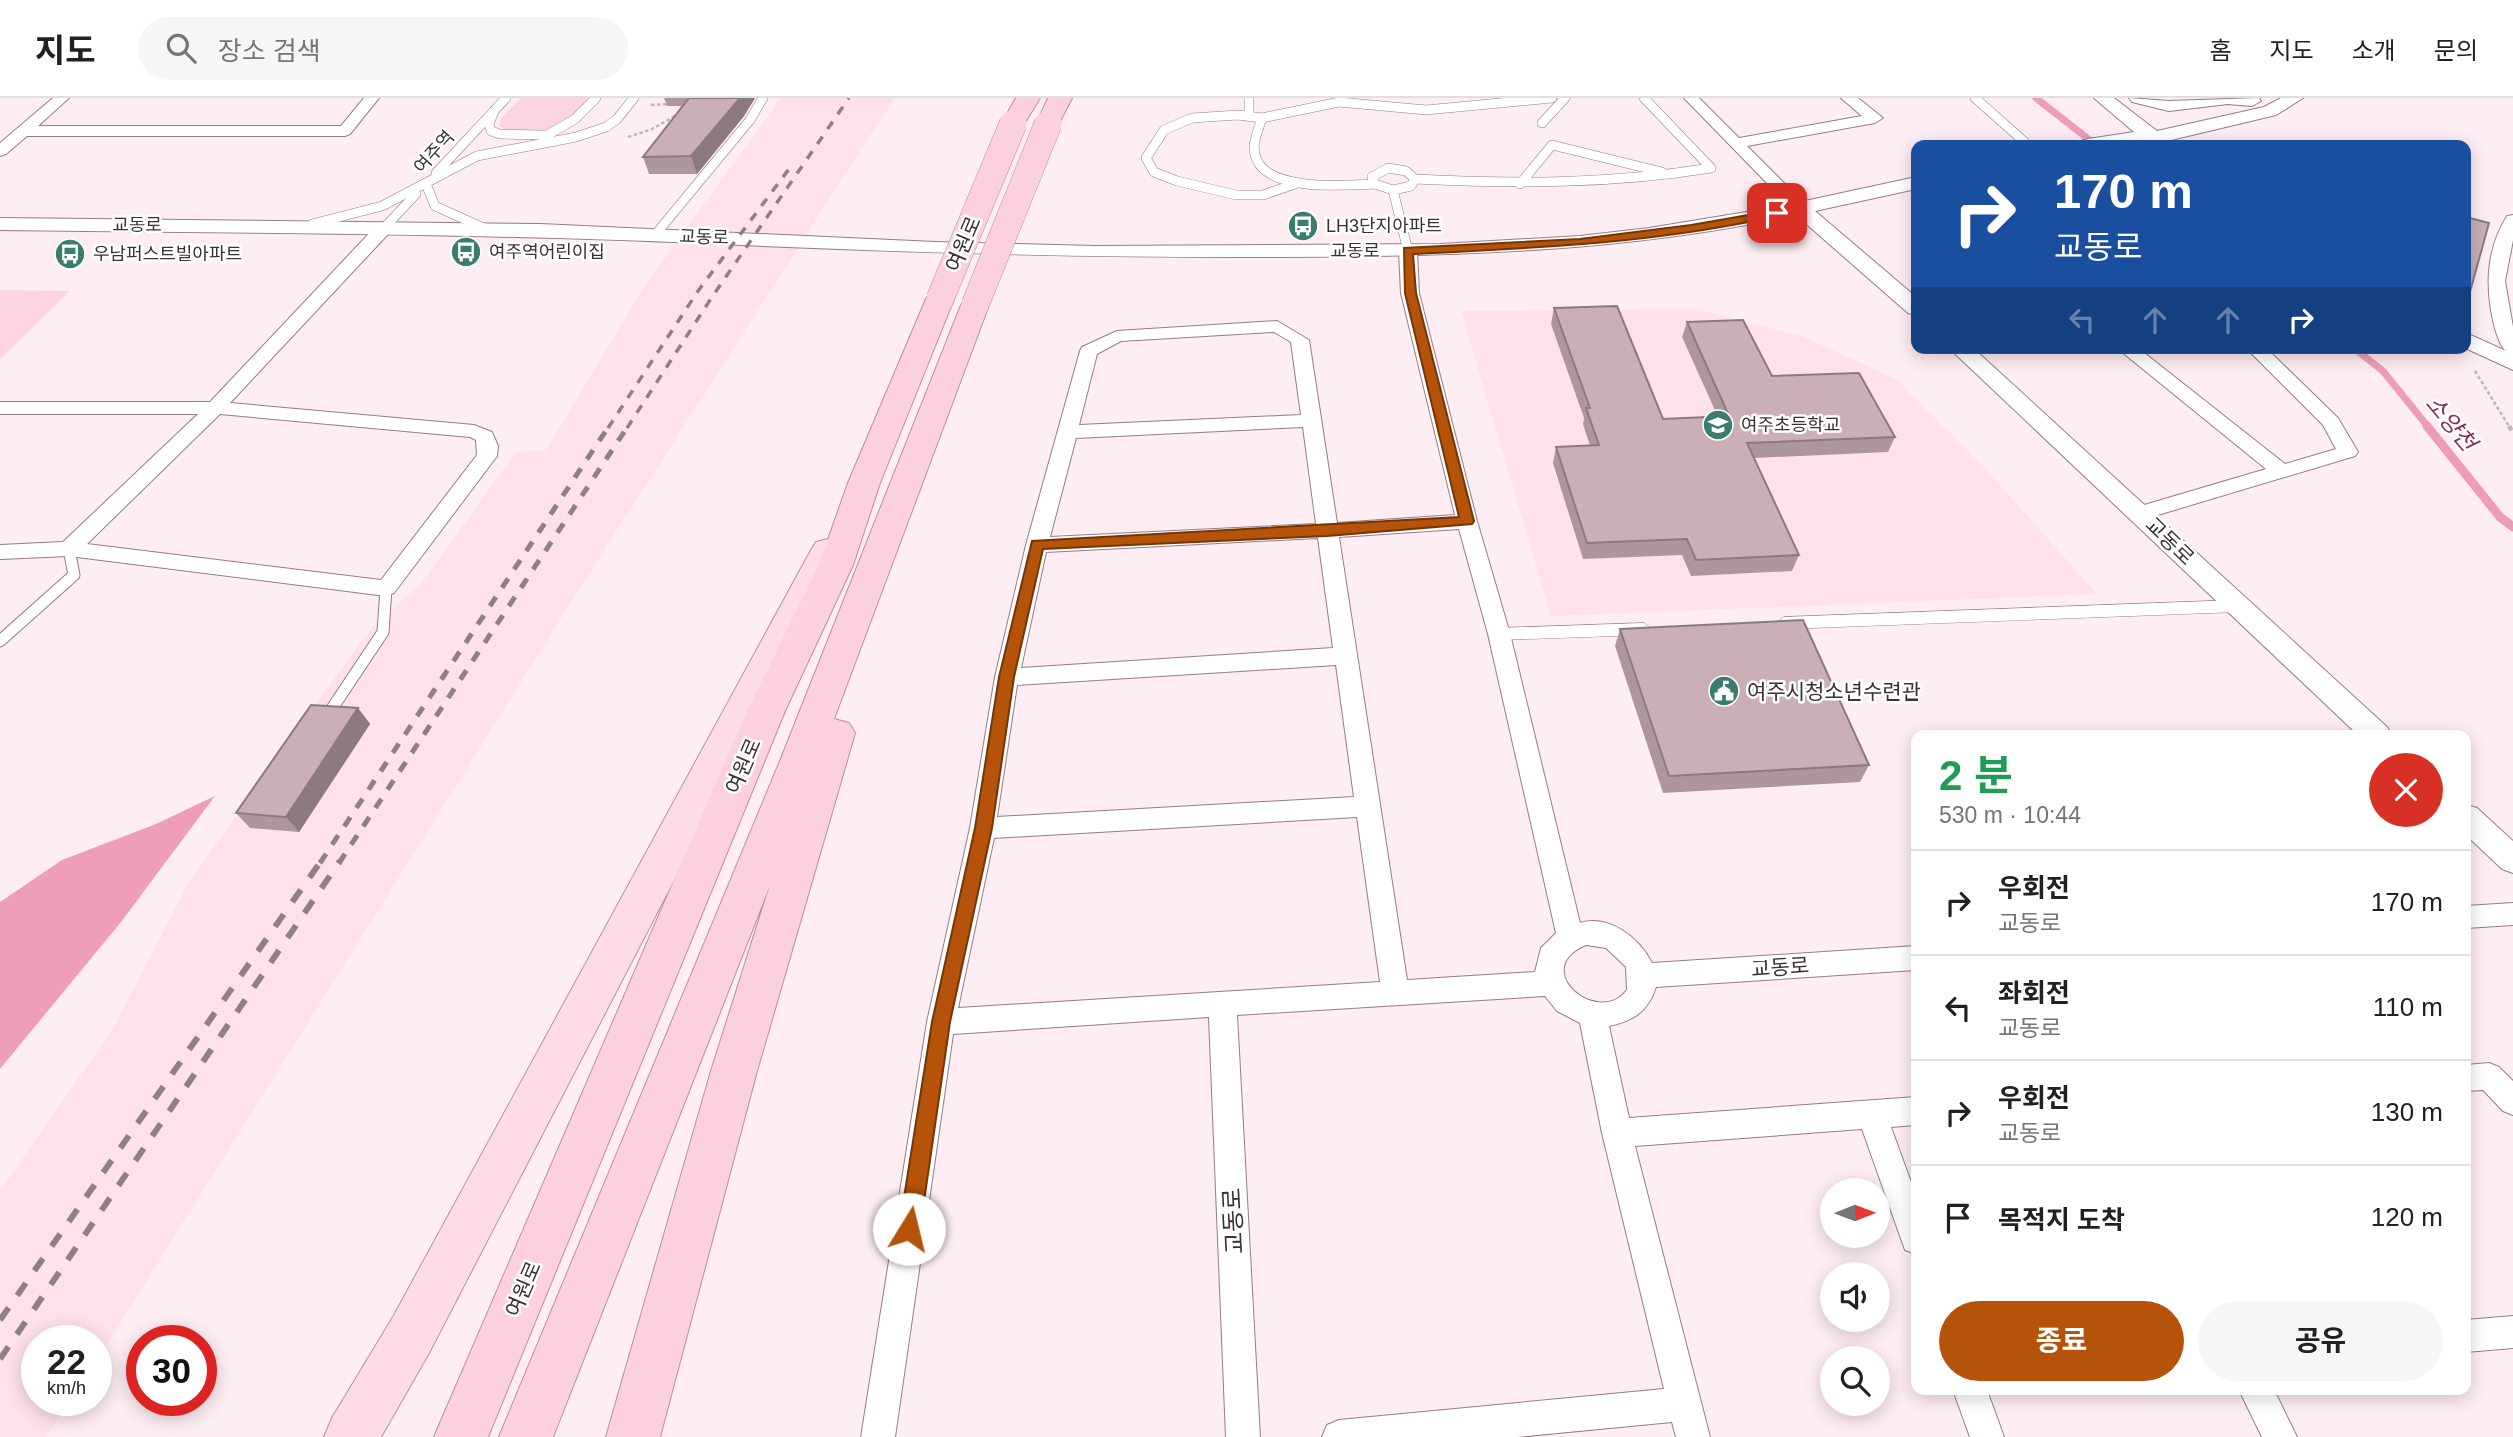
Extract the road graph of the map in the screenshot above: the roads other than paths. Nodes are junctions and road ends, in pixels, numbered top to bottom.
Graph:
1 (62, 98) edge
2 (372, 98) edge
3 (506, 98) edge
4 (596, 98) edge
5 (634, 98) edge
6 (763, 98) edge
7 (1028, 98) edge
8 (1060, 98) edge
9 (1249, 98) edge
10 (1552, 98) edge
11 (1565, 98) edge
12 (1644, 98) edge
13 (1690, 98) edge
14 (1848, 98) edge
15 (1975, 98) edge
16 (2103, 98) edge
17 (2115, 98) edge
18 (2138, 98) edge
19 (2294, 98) edge
20 (1339, 100) edge
21 (2252, 101) junction
22 (2273, 104) edge
23 (494, 111) junction
24 (1249, 116) junction
25 (1262, 118) junction
26 (1542, 122) dead end
27 (23, 131) junction
28 (548, 135) junction
29 (2150, 136) edge
30 (2022, 140) edge
31 (2122, 140) edge
32 (2220, 140) edge
33 (1737, 142) junction
34 (524, 145) junction
35 (0, 151) edge
36 (1673, 175) junction
37 (1415, 179) junction
38 (426, 184) junction
39 (1295, 184) junction
40 (1375, 184) junction
41 (1520, 184) junction
42 (1911, 184) edge
43 (1393, 190) junction
44 (1801, 208) junction
45 (2513, 220) edge
46 (0, 224) edge
47 (305, 226) junction
48 (385, 227) junction
49 (487, 229) junction
50 (655, 235) junction
51 (1408, 251) junction
52 (1911, 304) edge
53 (2471, 342) edge
54 (2513, 349) edge
55 (1967, 354) edge
56 (2134, 354) edge
57 (2261, 354) edge
58 (2513, 363) edge
59 (0, 408) edge
60 (215, 408) junction
61 (1311, 421) junction
62 (1067, 432) junction
63 (2282, 472) junction
64 (864, 483) junction
65 (2141, 513) junction
66 (1467, 521) junction
67 (888, 529) junction
68 (1327, 531) junction
69 (1037, 545) junction
70 (69, 549) junction
71 (0, 552) edge
72 (386, 589) junction
73 (2238, 606) junction
74 (1764, 624) edge
75 (1666, 628) edge
76 (1499, 634) junction
77 (0, 641) edge
78 (1345, 656) junction
79 (1007, 677) junction
80 (331, 710) edge
81 (2372, 730) edge
82 (1367, 806) junction
83 (2471, 822) edge
84 (983, 828) junction
85 (2513, 860) edge
86 (2513, 914) edge
87 (2471, 918) edge
88 (1570, 936) junction
89 (1911, 958) edge
90 (1643, 976) junction
91 (1551, 983) junction
92 (1395, 993) junction
93 (1223, 1005) junction
94 (1592, 1014) junction
95 (941, 1022) junction
96 (2471, 1078) edge
97 (2513, 1101) edge
98 (1911, 1111) edge
99 (1872, 1115) junction
100 (1617, 1133) junction
101 (1911, 1225) edge
102 (2513, 1332) edge
103 (2471, 1336) edge
104 (1972, 1395) edge
105 (2259, 1395) edge
106 (1686, 1404) junction
107 (351, 1437) edge
108 (461, 1437) edge
109 (526, 1437) edge
110 (633, 1437) edge
111 (877, 1437) edge
112 (1243, 1437) edge
113 (1339, 1437) edge
114 (1693, 1437) edge
115 (1987, 1437) edge
116 (2280, 1437) edge

1 - 27 street
2 - 27 street
3 - 23 lane, 여주역
4 - 28 lane
5 - 34 lane
6 - 50 lane
7 - 64 highway, 여원로, bridge
8 - 67 highway, 여원로, bridge
9 - 24 lane
10 - 20 lane
11 - 26 lane
12 - 36 lane
13 - 33 street
14 - 33 street
15 - 30 lane
16 - 29 street
17 - 29 street
18 - 21 street
19 - 22 street
20 - 25 lane
21 - 22 street
21 - 29 street
22 - 29 street
22 - 32 street
23 - 28 lane
23 - 38 lane, 여주역
24 - 25 lane
24 - 39 lane
25 - 39 lane
27 - 35 street
28 - 34 lane
29 - 31 street
33 - 44 street
34 - 38 lane
36 - 41 lane
36 - 41 lane
37 - 40 lane
37 - 41 lane
37 - 43 lane
38 - 47 lane
38 - 48 lane, 여주역
38 - 49 lane
39 - 40 lane
40 - 43 lane
42 - 44 street, 교동로
43 - 51 lane
44 - 51 street, 교동로
44 - 52 street
45 - 54 street
46 - 47 street, 교동로
47 - 48 street, 교동로
48 - 49 street, 교동로
48 - 60 street
49 - 50 street, 교동로
50 - 51 street, 교동로
51 - 66 street, 교동로
53 - 58 street
55 - 65 street, 교동로
56 - 63 street
57 - 63 street
59 - 60 street
60 - 70 street
60 - 72 street
61 - 62 street
61 - 62 street
61 - 68 street
62 - 69 street
63 - 65 street
64 - 107 main road
64 - 108 highway, 여원로
65 - 73 street, 교동로
66 - 68 street
66 - 76 street, 교동로
67 - 109 highway, 여원로
67 - 110 highway
68 - 69 street
68 - 78 street
69 - 79 street
70 - 71 street
70 - 72 street
70 - 77 lane
72 - 80 lane
73 - 74 street
73 - 81 street, 교동로
75 - 76 street
76 - 88 street, 교동로
78 - 79 street
78 - 82 street
79 - 84 street
82 - 84 street
82 - 92 street
83 - 85 street
84 - 95 street
86 - 87 street
88 - 90 street
88 - 91 street
89 - 90 street, 교동로
90 - 94 street
91 - 92 street
91 - 94 street
92 - 93 street
93 - 95 street
93 - 112 street, 교동로
94 - 100 street
95 - 111 street
96 - 97 street
98 - 99 street
99 - 100 street
99 - 101 street
100 - 106 street
102 - 103 street
104 - 115 street
105 - 116 street
106 - 113 street
106 - 114 street

